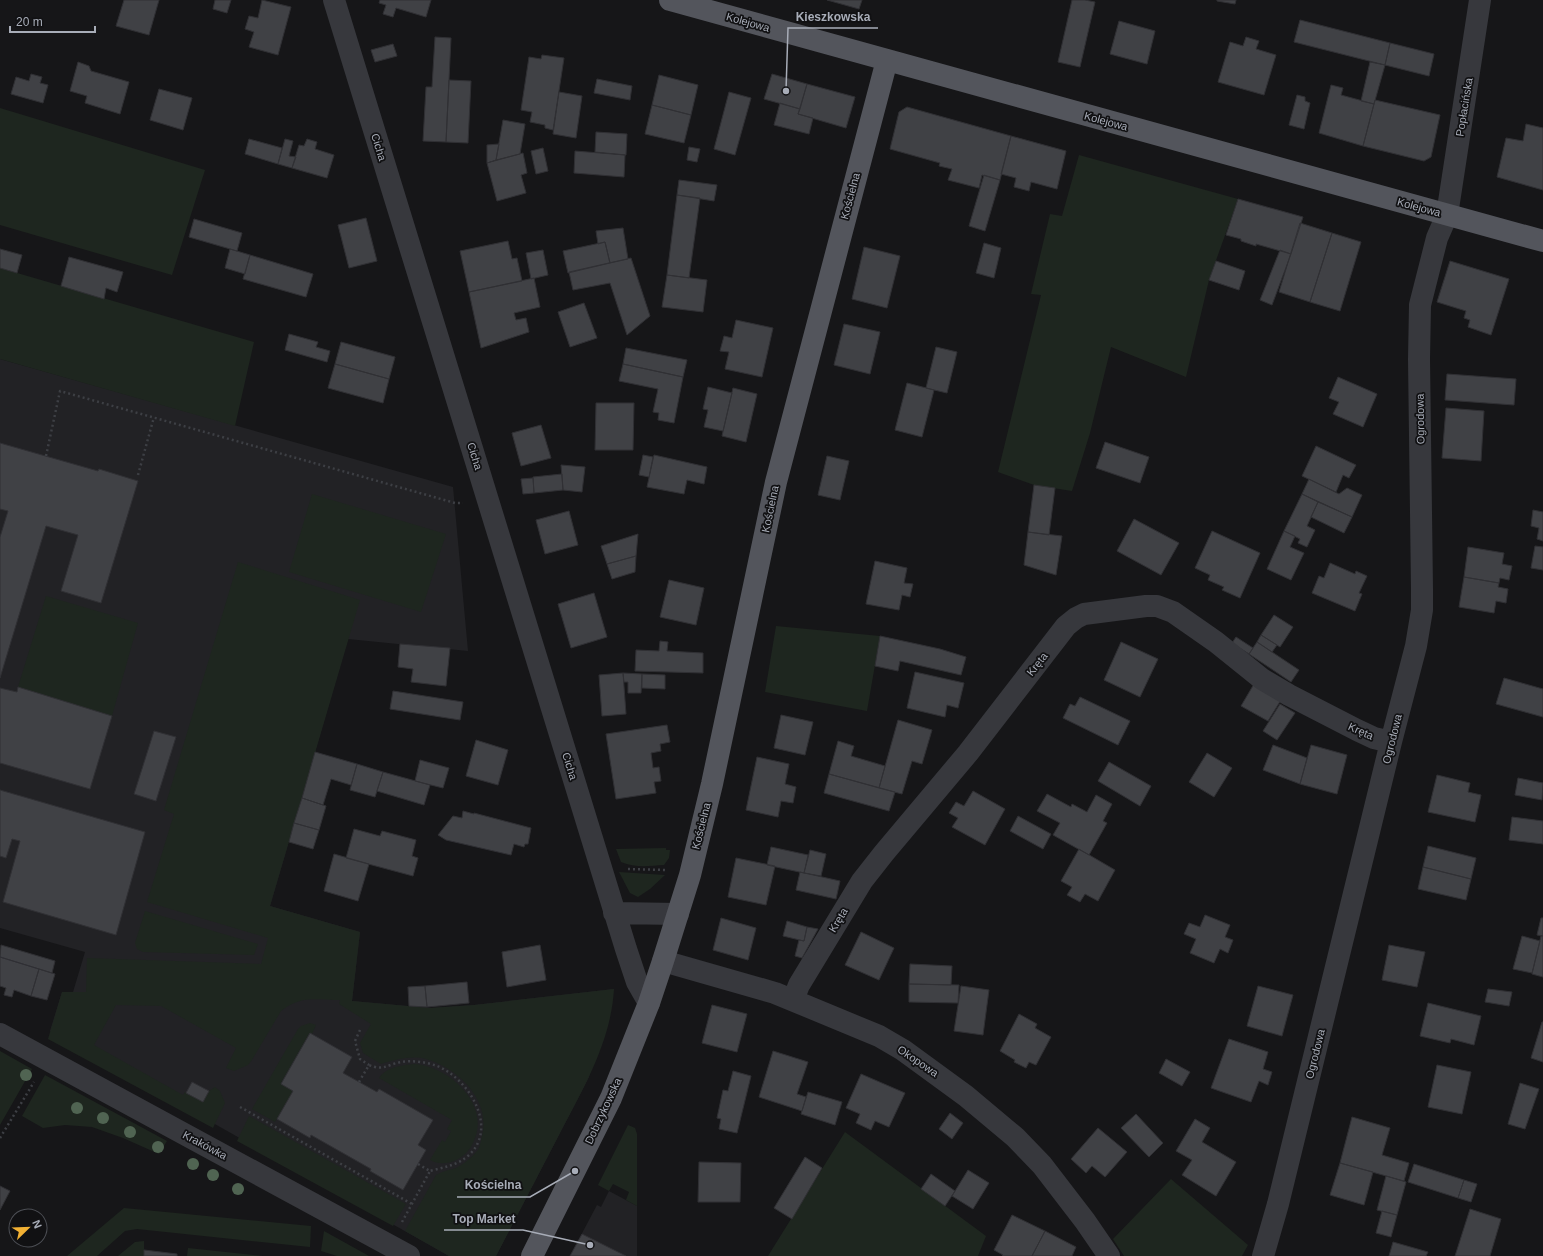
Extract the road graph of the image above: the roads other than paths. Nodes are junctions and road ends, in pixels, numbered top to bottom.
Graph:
1 (334, 0) edge
2 (670, 0) edge
3 (1480, 0) edge
4 (887, 60) junction
5 (1447, 215) junction
6 (1543, 241) edge
7 (1391, 742) junction
8 (614, 913) junction
9 (678, 914) junction
10 (663, 961) junction
11 (793, 1000) junction
12 (649, 1003) junction
13 (0, 1034) edge
14 (409, 1256) edge
15 (532, 1256) edge
16 (1109, 1256) edge
17 (1263, 1256) edge

1 - 8 street, Cicha
2 - 4 main road, Kolejowa
3 - 5 street, Popłacińska
4 - 5 main road, Kolejowa
4 - 9 main road, Kościelna
5 - 6 main road, Kolejowa
5 - 7 street, Ogrodowa
7 - 11 street, Kręta
7 - 17 street, Ogrodowa
8 - 9 street
8 - 12 street, Cicha
9 - 10 main road, Kościelna
10 - 11 street, Okopowa
10 - 12 main road, Dobrzykowska
11 - 16 street, Okopowa
12 - 15 main road, Dobrzykowska
13 - 14 street, Krakówka

